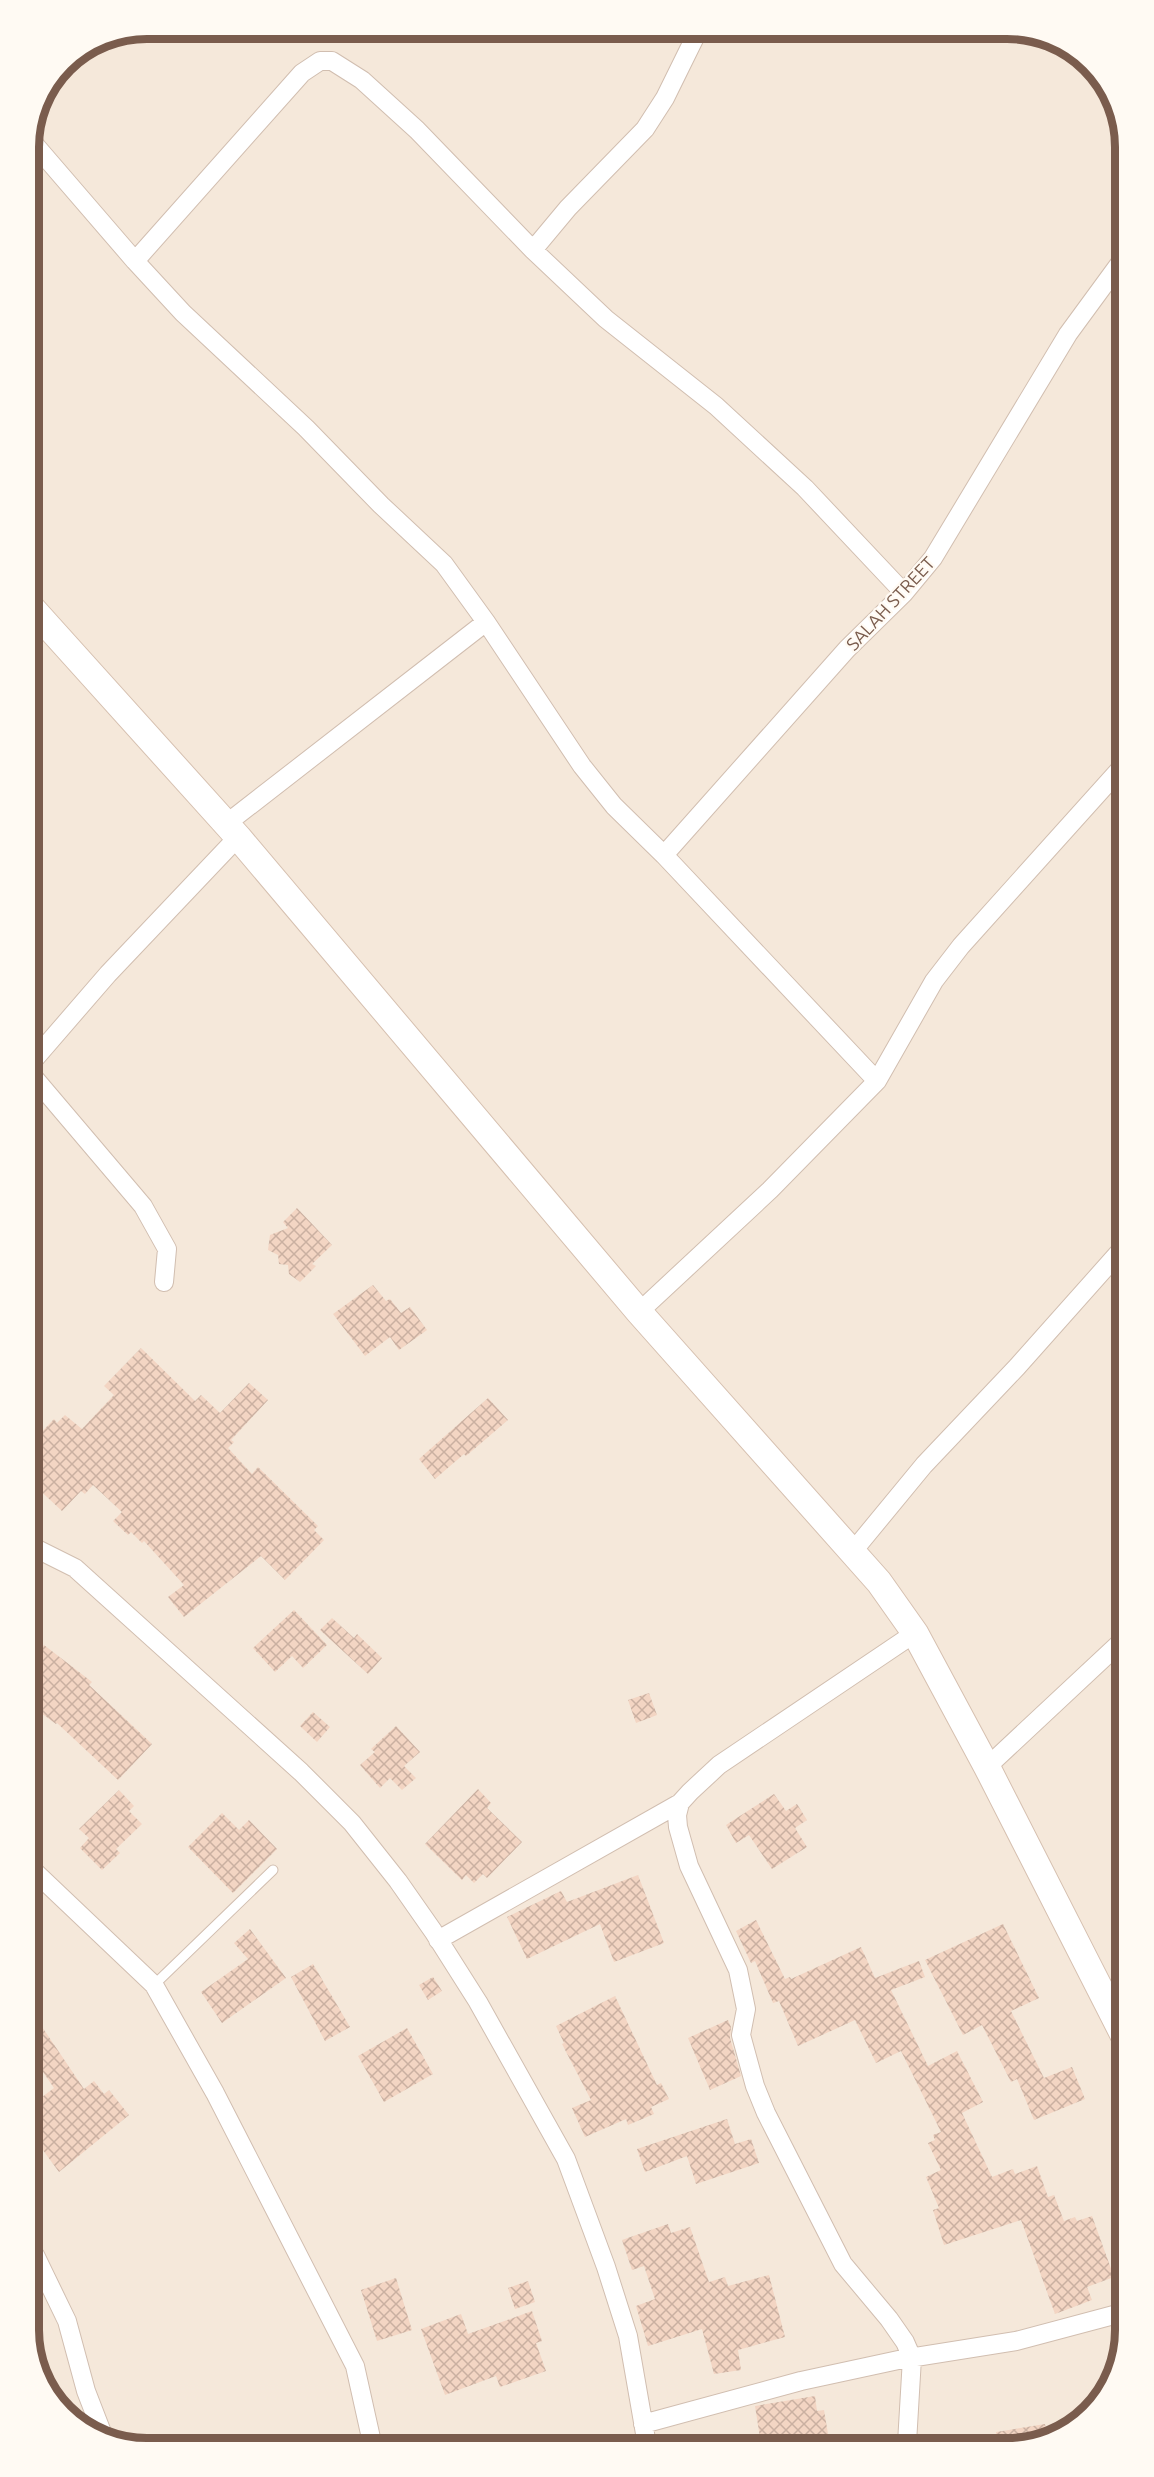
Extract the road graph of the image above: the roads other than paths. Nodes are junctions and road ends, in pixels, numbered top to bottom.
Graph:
1 (694, 39) edge
2 (39, 150) edge
3 (532, 250) junction
4 (135, 261) junction
5 (1115, 270) edge
6 (904, 593) junction
7 (486, 622) junction
8 (39, 625) edge
9 (1115, 775) edge
10 (232, 830) junction
11 (664, 855) junction
12 (39, 1055) edge
13 (877, 1081) junction
14 (39, 1083) edge
15 (1115, 1257) edge
16 (164, 1282) dead end
17 (639, 1312) junction
18 (39, 1550) edge
19 (854, 1550) junction
20 (915, 1633) junction
21 (1115, 1647) edge
22 (987, 1767) junction
23 (680, 1803) junction
24 (273, 1870) dead end
25 (39, 1877) edge
26 (438, 1940) junction
27 (154, 1985) junction
28 (1115, 1993) edge
29 (39, 2265) edge
30 (1115, 2315) edge
31 (912, 2358) junction
32 (643, 2424) junction
33 (100, 2428) edge
34 (371, 2438) edge
35 (646, 2438) edge
36 (907, 2438) edge

1 - 3 street
2 - 4 street
3 - 4 street
3 - 6 street
4 - 7 street
5 - 6 street, SALAH STREET
6 - 11 street, SALAH STREET
7 - 10 street
7 - 11 street
8 - 10 street
9 - 13 street
10 - 12 street
10 - 17 street
11 - 13 street
13 - 17 street
14 - 16 street
15 - 19 street
17 - 19 street
18 - 26 street
19 - 20 street
20 - 22 street
20 - 23 street
21 - 22 street
22 - 28 street
23 - 26 street
23 - 31 street
24 - 27 lane
25 - 27 street
26 - 32 street
27 - 34 street
29 - 33 street
30 - 31 street
31 - 32 street
31 - 36 street
32 - 35 street

